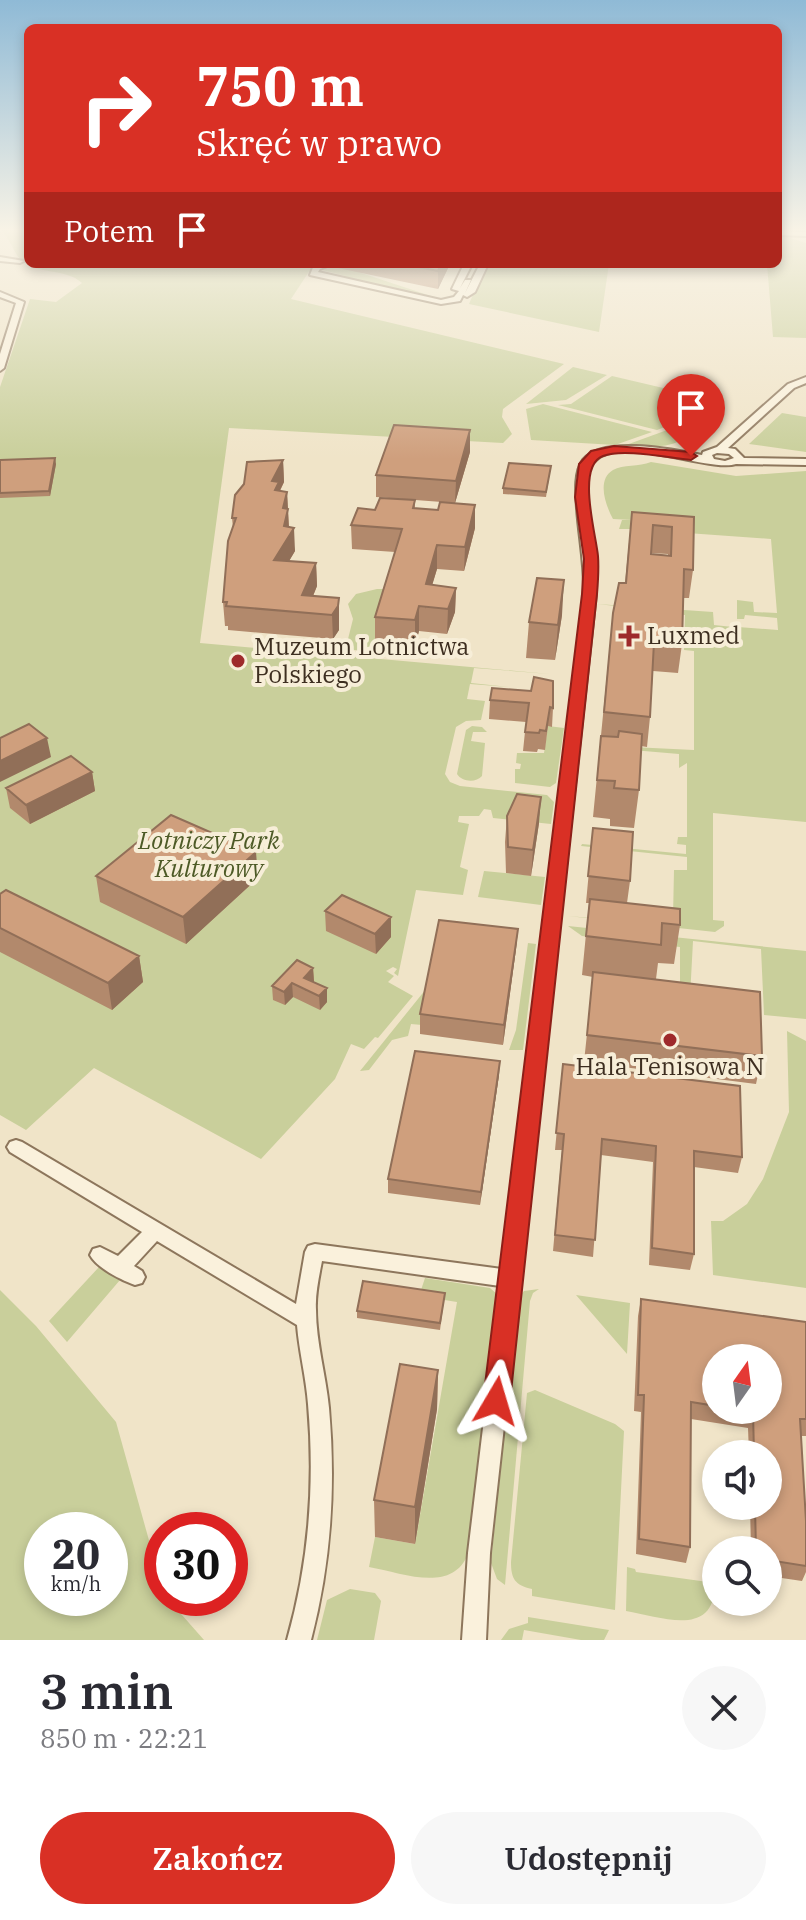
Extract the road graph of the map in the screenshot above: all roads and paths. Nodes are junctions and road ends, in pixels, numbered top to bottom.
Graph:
1 (19, 307) edge
2 (0, 368) edge
3 (806, 380) edge
4 (733, 454) junction
5 (708, 456) junction
6 (806, 462) edge
7 (16, 1147) dead end
8 (155, 1230) junction
9 (100, 1255) dead end
10 (510, 1279) junction
11 (306, 1320) junction
12 (299, 1640) edge
13 (474, 1640) edge

1 - 2 street
3 - 4 street
4 - 5 street
4 - 5 street
4 - 6 street
5 - 10 street
7 - 8 street
8 - 9 street
8 - 11 street
10 - 11 street
10 - 13 street
11 - 12 street

